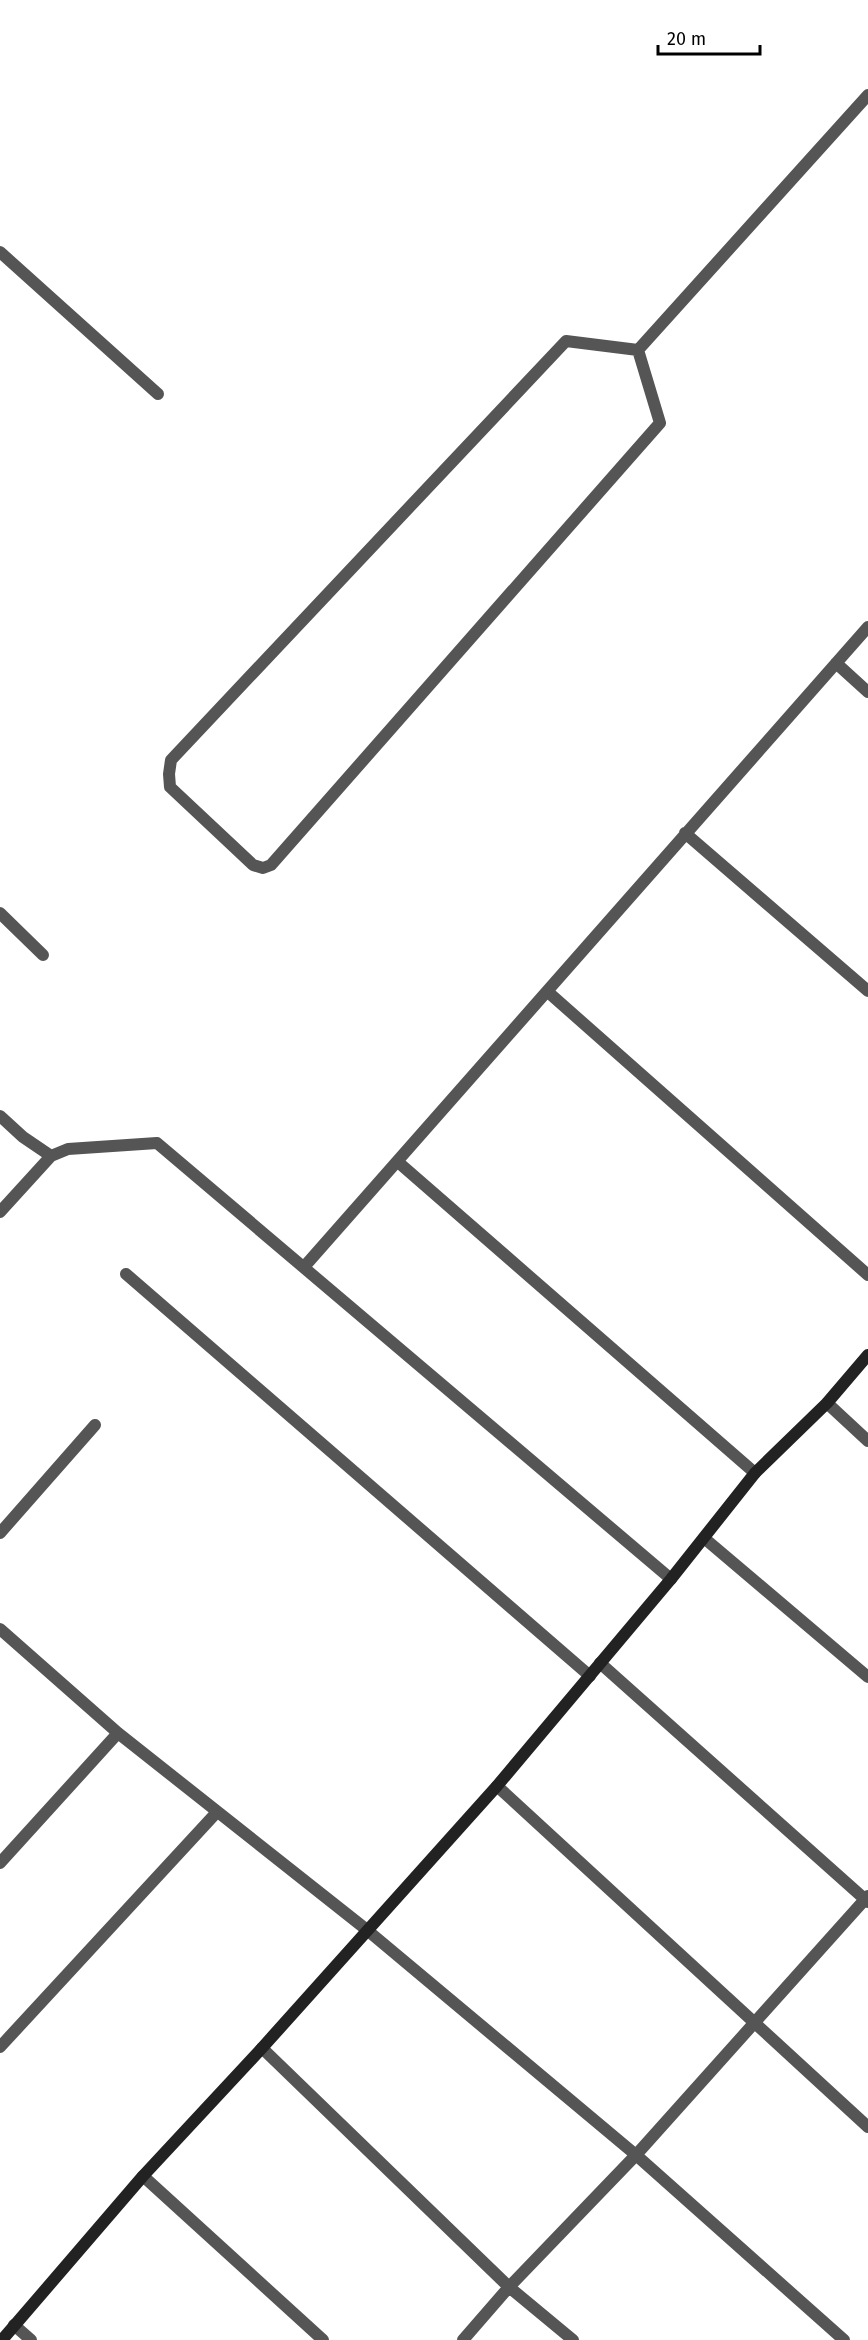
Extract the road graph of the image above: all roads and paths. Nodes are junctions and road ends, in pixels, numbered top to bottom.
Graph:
1 (868, 95) edge
2 (0, 252) edge
3 (638, 350) junction
4 (158, 394) dead end
5 (868, 627) edge
6 (836, 663) junction
7 (868, 692) edge
8 (685, 833) junction
9 (0, 913) edge
10 (43, 954) dead end
11 (868, 991) edge
12 (548, 992) junction
13 (0, 1116) edge
14 (51, 1156) junction
15 (399, 1162) junction
16 (0, 1212) edge
17 (304, 1267) junction
18 (126, 1274) dead end
19 (868, 1275) edge
20 (868, 1355) edge
21 (827, 1403) junction
22 (95, 1425) dead end
23 (868, 1441) edge
24 (755, 1473) junction
25 (0, 1533) edge
26 (704, 1538) junction
27 (671, 1579) junction
28 (0, 1629) edge
29 (600, 1663) junction
30 (590, 1676) junction
31 (868, 1677) edge
32 (118, 1733) junction
33 (497, 1786) junction
34 (217, 1812) junction
35 (0, 1863) edge
36 (867, 1899) edge
37 (367, 1930) junction
38 (755, 2022) junction
39 (0, 2047) edge
40 (262, 2048) junction
41 (868, 2127) edge
42 (636, 2155) junction
43 (143, 2175) junction
44 (509, 2287) junction
45 (14, 2325) junction
46 (2, 2340) edge
47 (31, 2340) edge
48 (323, 2340) edge
49 (463, 2340) edge
50 (573, 2340) edge
51 (844, 2340) edge

1 - 3 street
2 - 4 street
3 - 3 street
5 - 6 street
6 - 7 street
6 - 8 street
8 - 11 street
8 - 12 street
9 - 10 street
12 - 15 street
12 - 19 street
13 - 14 street
14 - 16 street
14 - 17 street
15 - 17 street
15 - 24 street
17 - 27 street
18 - 30 street
20 - 21 street
21 - 23 street
21 - 24 street
22 - 25 street
24 - 26 street
26 - 27 street
26 - 31 street
27 - 29 street
28 - 32 street
29 - 30 street
29 - 36 street
30 - 33 street
32 - 34 street
32 - 35 street
33 - 37 street
33 - 38 street
34 - 37 street
34 - 39 street
36 - 38 street
37 - 40 street
37 - 42 street
38 - 41 street
38 - 42 street
40 - 43 street
40 - 44 street
42 - 44 street
42 - 51 street
43 - 45 street
43 - 48 street
44 - 49 street
44 - 50 street
45 - 46 street
45 - 47 street

